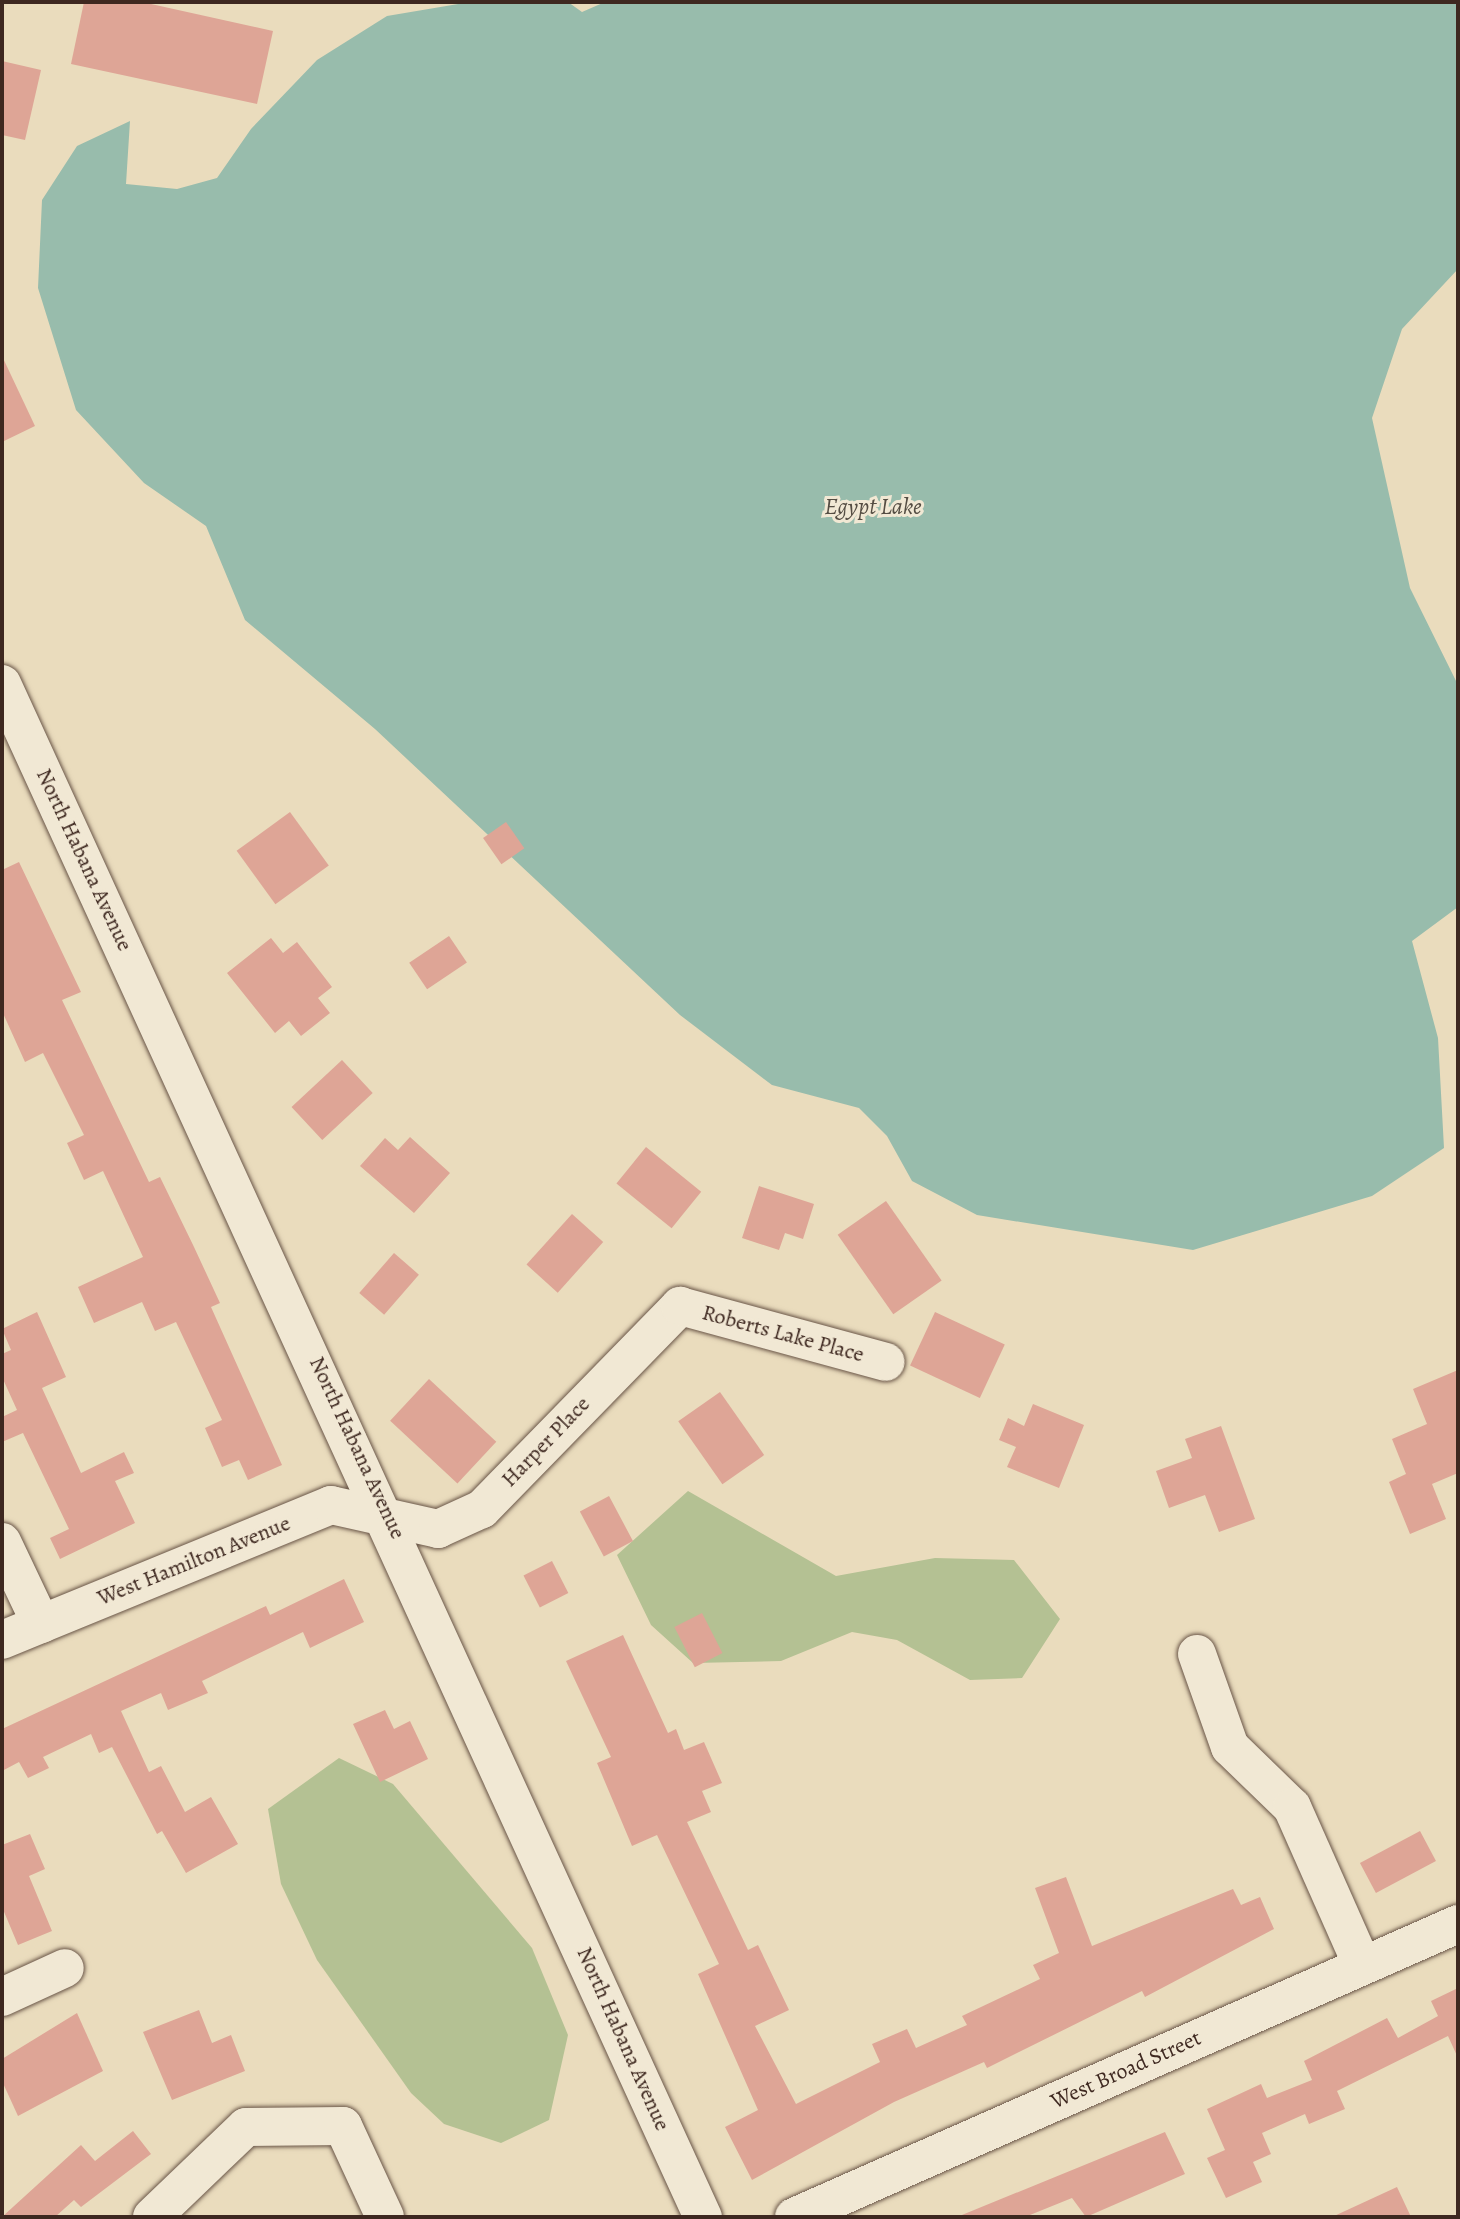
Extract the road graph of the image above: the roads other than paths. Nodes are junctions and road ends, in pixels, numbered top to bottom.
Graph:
1 (2, 684) edge
2 (680, 1306) joint
3 (886, 1362) dead end
4 (389, 1518) junction
5 (2, 1542) edge
6 (41, 1624) junction
7 (2, 1640) edge
8 (1197, 1654) dead end
9 (1458, 1924) edge
10 (1362, 1965) junction
11 (65, 1968) dead end
12 (2, 1997) edge
13 (152, 2217) edge
14 (385, 2217) edge
15 (703, 2217) edge
16 (794, 2217) edge

1 - 4 street, North Habana Avenue
2 - 3 street, Roberts Lake Place
2 - 4 street, Harper Place
4 - 6 street, West Hamilton Avenue
4 - 15 street, North Habana Avenue
5 - 6 street
6 - 7 street, West Hamilton Avenue
8 - 10 street
9 - 10 street, West Broad Street
10 - 16 street, West Broad Street
11 - 12 street
13 - 14 street

